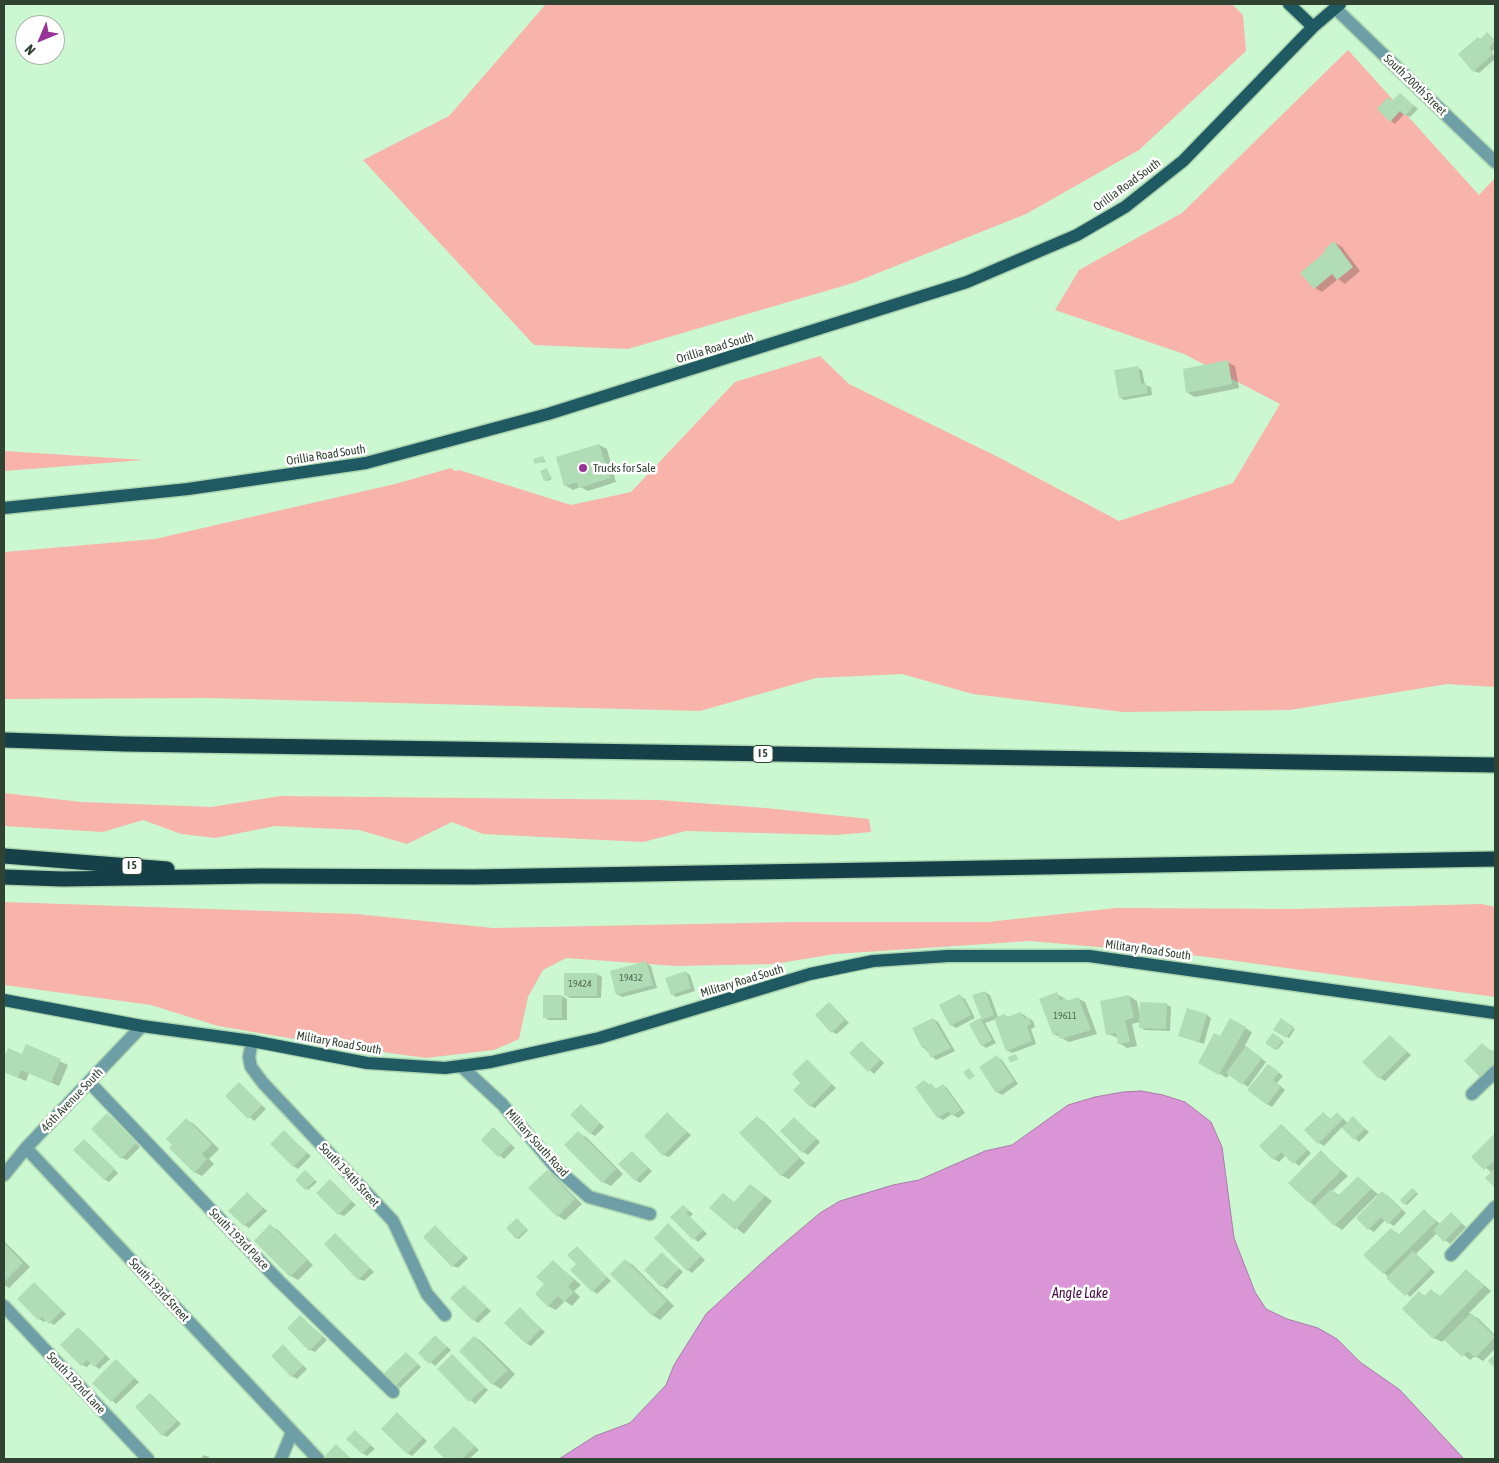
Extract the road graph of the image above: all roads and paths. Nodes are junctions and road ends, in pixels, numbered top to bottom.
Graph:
1 (1289, 4) edge
2 (1338, 6) edge
3 (1313, 27) junction
4 (1495, 162) edge
5 (4, 508) edge
6 (4, 739) edge
7 (1495, 765) edge
8 (4, 856) edge
9 (1495, 858) edge
10 (261, 876) junction
11 (4, 877) edge
12 (4, 1000) edge
13 (1495, 1013) edge
14 (142, 1026) junction
15 (252, 1041) junction
16 (461, 1066) junction
17 (1495, 1072) edge
18 (89, 1082) junction
19 (1472, 1094) dead end
20 (26, 1148) junction
21 (4, 1175) edge
22 (1495, 1206) edge
23 (650, 1214) dead end
24 (1451, 1255) dead end
25 (4, 1306) edge
26 (445, 1315) dead end
27 (393, 1392) dead end
28 (292, 1432) junction
29 (148, 1459) edge
30 (281, 1459) edge
31 (318, 1459) edge

1 - 3 main road
2 - 3 main road, Orillia Road South
2 - 4 street, South 200th Street
3 - 5 main road, Orillia Road South
6 - 7 highway, I 5
8 - 10 highway, I 5
9 - 10 highway, I 5
10 - 11 highway
12 - 14 main road, Military Road South
13 - 16 main road, Military Road South
14 - 15 main road, Military Road South
14 - 18 street, 46th Avenue South
15 - 16 main road, Military Road South
15 - 26 street, South 194th Street
16 - 23 street, Military South Road
17 - 19 street
18 - 20 street, 46th Avenue South
18 - 27 street, South 193rd Place
20 - 21 street, 46th Avenue South
20 - 28 street, South 193rd Street
22 - 24 street
25 - 29 street, South 192nd Lane
28 - 30 street
28 - 31 street, South 193rd Street

